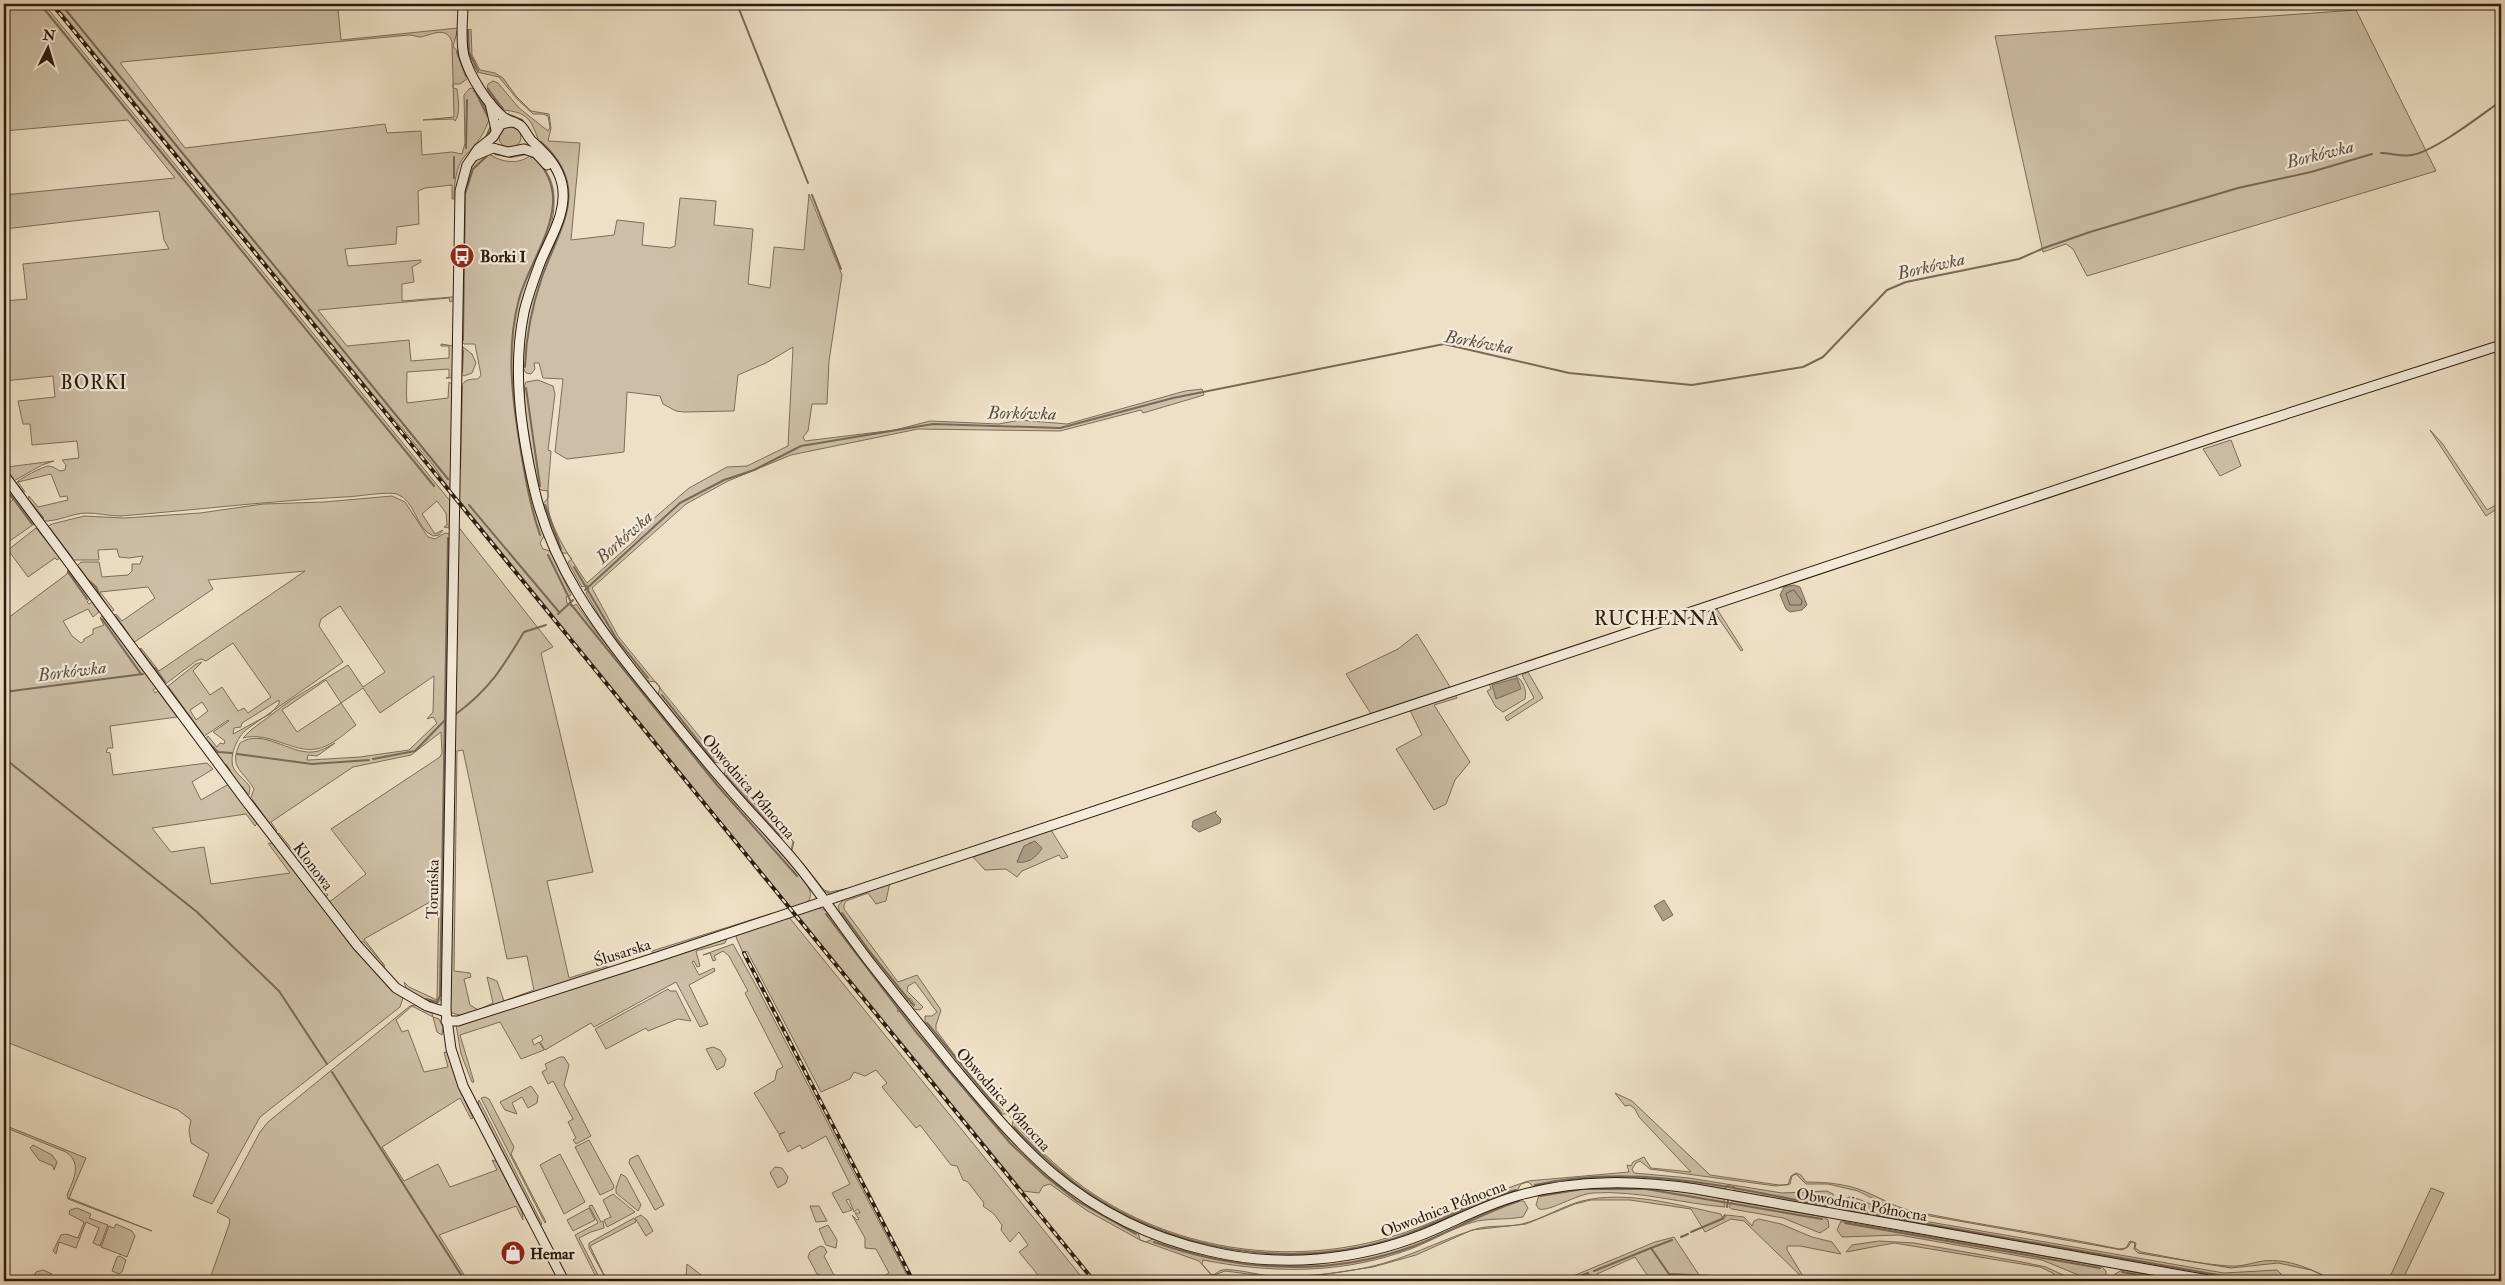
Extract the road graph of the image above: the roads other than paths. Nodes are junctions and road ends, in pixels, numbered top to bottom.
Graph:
1 (463, 4) edge
2 (490, 103) junction
3 (511, 122) junction
4 (495, 131) junction
5 (524, 132) junction
6 (500, 149) junction
7 (518, 150) junction
8 (474, 156) junction
9 (557, 224) junction
10 (2501, 345) edge
11 (4, 475) edge
12 (824, 901) junction
13 (446, 1017) junction
14 (564, 1281) edge
15 (2214, 1281) edge

1 - 2 street
2 - 3 street
2 - 4 street
3 - 4 street
3 - 5 street
4 - 6 street
4 - 8 street, Toruńska
5 - 7 street
5 - 9 street, Obwodnica Północna
6 - 7 street
6 - 8 street
7 - 9 street, Obwodnica Północna
8 - 13 street, Toruńska
9 - 12 street, Obwodnica Północna
10 - 12 street, Ślusarska
11 - 13 street, Klonowa
12 - 13 street, Ślusarska
12 - 15 street, Obwodnica Północna
13 - 14 street, Toruńska

